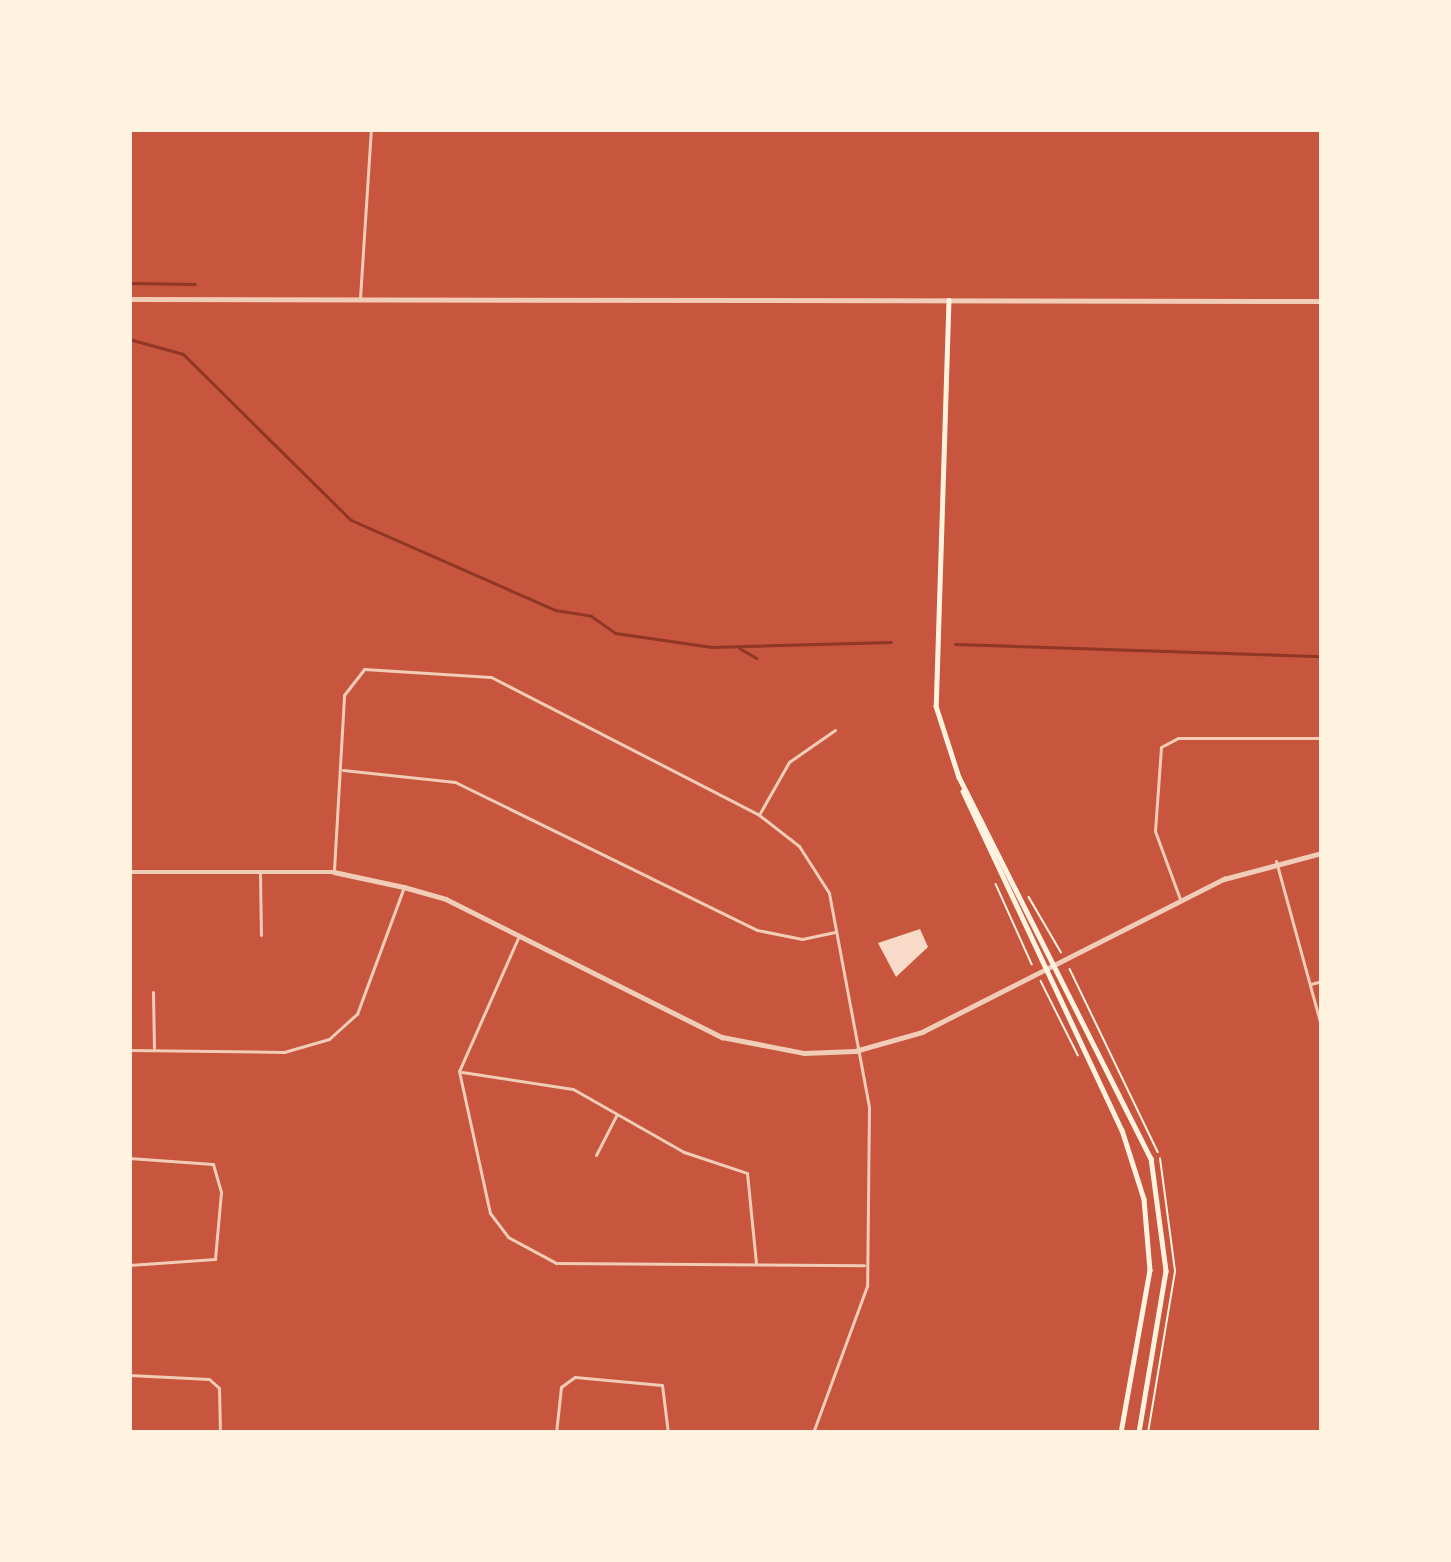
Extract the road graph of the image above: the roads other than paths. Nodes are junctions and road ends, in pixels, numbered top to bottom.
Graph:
1 (370, 129) edge
2 (360, 298) junction
3 (129, 299) edge
4 (949, 300) junction
5 (1322, 301) edge
6 (835, 730) dead end
7 (1322, 738) edge
8 (341, 770) junction
9 (959, 777) junction
10 (759, 815) junction
11 (1322, 853) edge
12 (1276, 861) junction
13 (129, 872) edge
14 (260, 872) junction
15 (334, 872) junction
16 (404, 887) junction
17 (1180, 900) junction
18 (839, 931) junction
19 (261, 935) dead end
20 (519, 936) junction
21 (1056, 963) junction
22 (1041, 971) junction
23 (1322, 981) edge
24 (1310, 984) junction
25 (153, 992) dead end
26 (1322, 1029) edge
27 (129, 1050) edge
28 (154, 1050) junction
29 (855, 1051) junction
30 (459, 1071) junction
31 (617, 1115) junction
32 (596, 1155) dead end
33 (129, 1158) edge
34 (866, 1264) junction
35 (129, 1265) edge
36 (756, 1265) junction
37 (129, 1376) edge
38 (1322, 1410) edge
39 (220, 1433) edge
40 (556, 1433) edge
41 (668, 1433) edge
42 (813, 1433) edge
43 (1121, 1433) edge
44 (1138, 1433) edge
45 (1321, 1433) edge

1 - 2 street
2 - 3 street
2 - 4 street
4 - 5 street
4 - 9 main road
6 - 10 street
7 - 17 street
8 - 10 street
8 - 15 street
8 - 18 street
9 - 21 main road
9 - 22 main road
10 - 18 street
11 - 12 street
12 - 17 street
12 - 24 street
13 - 14 street
14 - 15 street
14 - 19 street
15 - 16 street
16 - 20 street
16 - 28 street
17 - 21 street
18 - 29 street
20 - 29 street
20 - 30 street
21 - 22 street
21 - 44 main road
22 - 29 street
22 - 43 main road
23 - 24 street
24 - 26 street
25 - 28 street
27 - 28 street
29 - 34 street
30 - 31 street
30 - 36 street
31 - 32 street
31 - 36 street
33 - 35 street
34 - 36 street
34 - 42 street
37 - 39 street
38 - 45 street
40 - 41 street

